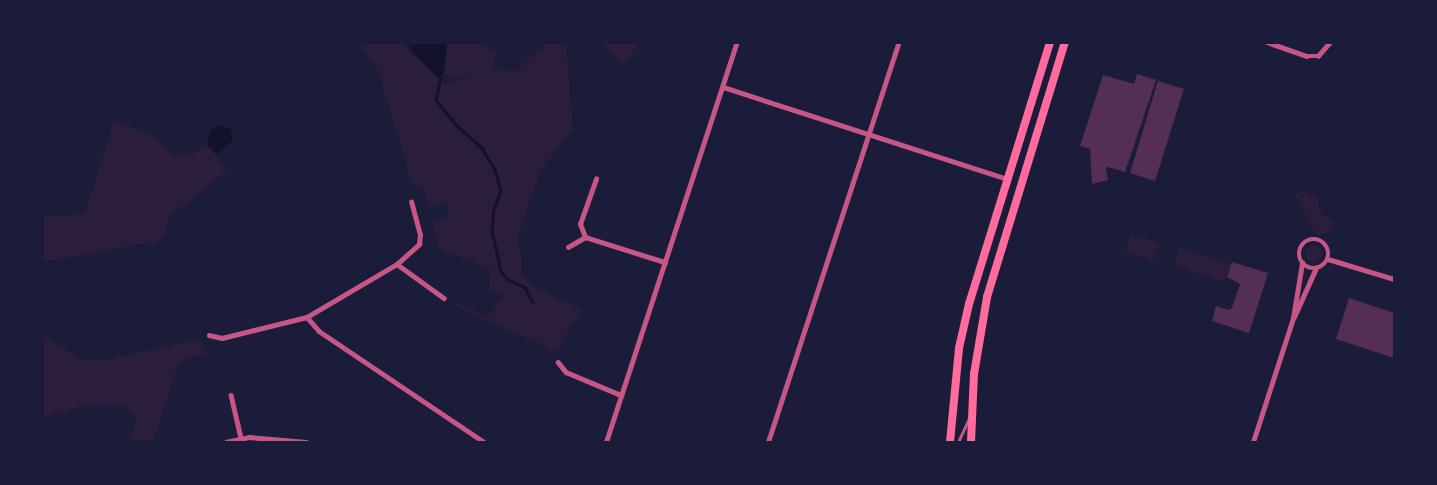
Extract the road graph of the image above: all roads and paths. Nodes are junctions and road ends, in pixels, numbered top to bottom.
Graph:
1 (737, 42) edge
2 (899, 42) edge
3 (1050, 42) edge
4 (1065, 42) edge
5 (1267, 42) edge
6 (1330, 42) edge
7 (723, 87) junction
8 (869, 134) junction
9 (596, 179) dead end
10 (1006, 179) junction
11 (411, 202) dead end
12 (585, 237) junction
13 (568, 247) dead end
14 (1328, 259) junction
15 (665, 262) junction
16 (1302, 262) junction
17 (397, 264) junction
18 (1316, 268) junction
19 (1394, 279) edge
20 (444, 298) dead end
21 (307, 317) junction
22 (1293, 318) junction
23 (209, 335) dead end
24 (558, 362) dead end
25 (231, 395) dead end
26 (621, 395) junction
27 (972, 412) junction
28 (241, 438) junction
29 (226, 442) edge
30 (306, 442) edge
31 (484, 442) edge
32 (606, 442) edge
33 (768, 442) edge
34 (952, 442) edge
35 (971, 442) edge
36 (1253, 442) edge

1 - 7 street
2 - 8 street
3 - 10 highway
4 - 27 highway
5 - 6 street
7 - 8 street
7 - 15 street
8 - 10 street
8 - 33 street
9 - 12 street
10 - 34 highway
11 - 17 street
12 - 13 street
12 - 15 street
14 - 16 street
14 - 18 street
14 - 19 street
15 - 26 street
16 - 18 street
16 - 22 street
17 - 20 street
17 - 21 street
18 - 22 street
21 - 23 street
21 - 31 street
22 - 36 street
24 - 26 street
25 - 28 street
26 - 32 street
27 - 34 lane
27 - 35 highway
28 - 29 street
28 - 30 street

